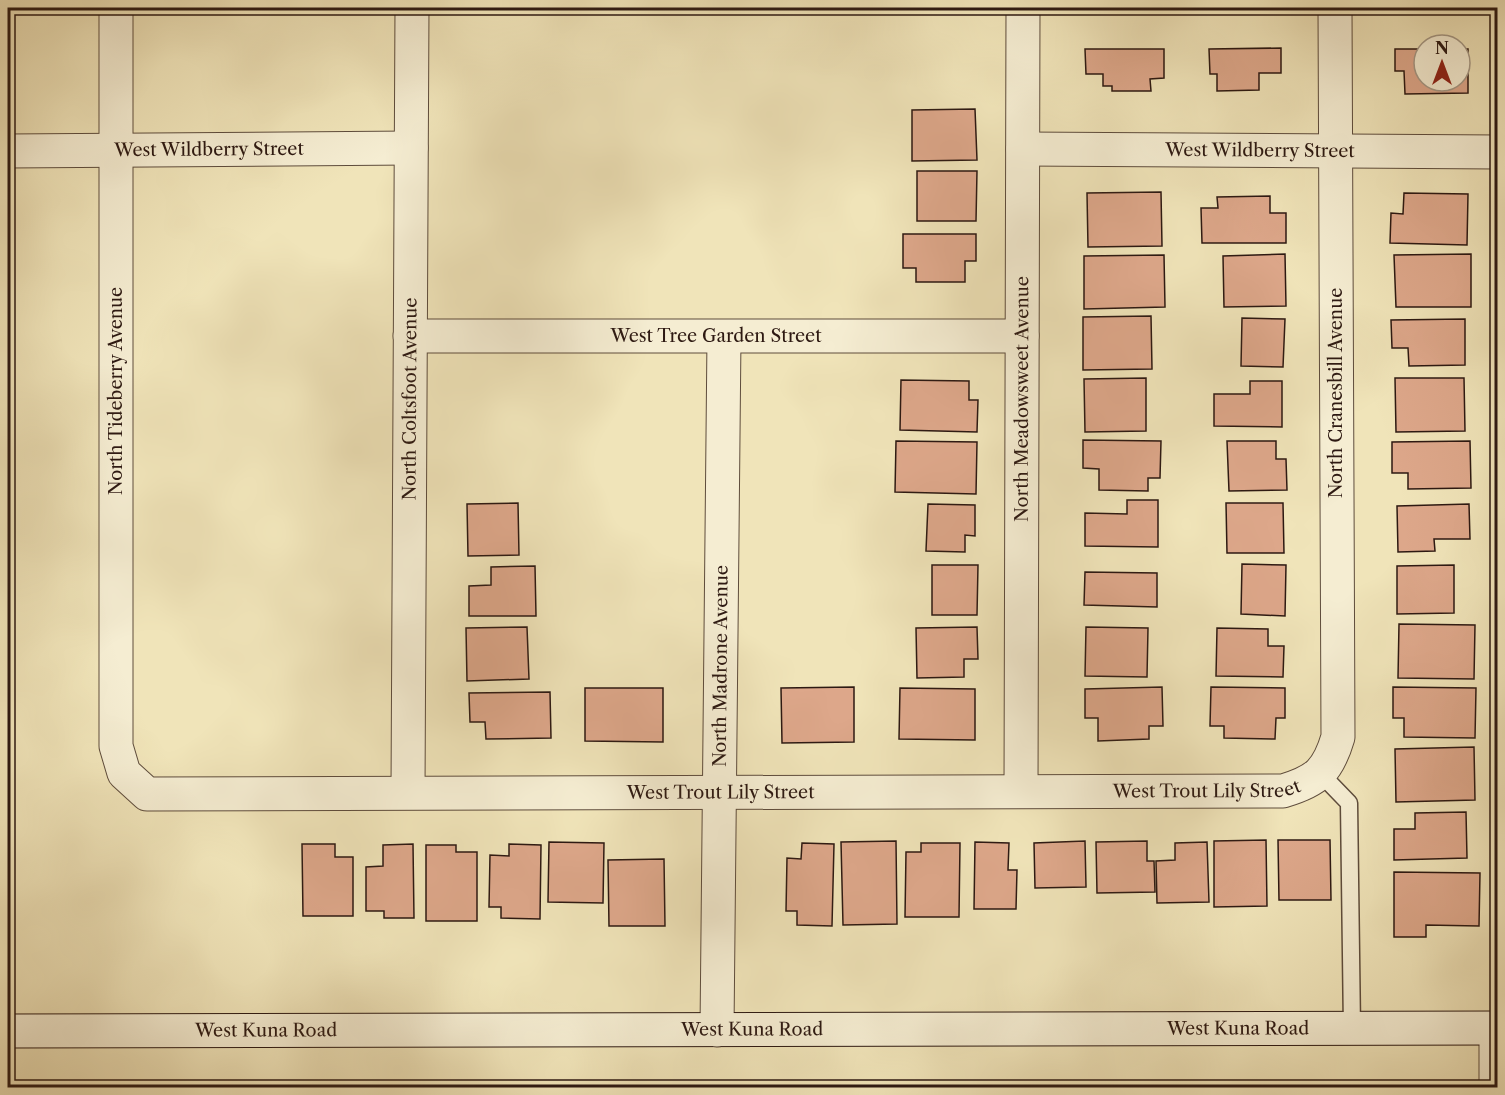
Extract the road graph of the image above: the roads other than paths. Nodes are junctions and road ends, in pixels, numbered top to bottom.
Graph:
1 (116, 8) edge
2 (412, 8) edge
3 (1023, 8) edge
4 (1335, 8) edge
5 (411, 148) junction
6 (1023, 149) junction
7 (116, 150) junction
8 (8, 151) edge
9 (1334, 151) junction
10 (1497, 152) edge
11 (410, 336) junction
12 (1022, 336) junction
13 (724, 337) junction
14 (124, 773) joint
15 (1321, 774) junction
16 (720, 790) junction
17 (1021, 790) junction
18 (408, 791) junction
19 (1496, 1028) edge
20 (1352, 1029) junction
21 (717, 1030) junction
22 (8, 1031) edge
23 (1496, 1088) edge

1 - 7 street, North Tideberry Avenue
2 - 5 street, North Coltsfoot Avenue
3 - 6 street, North Meadowsweet Avenue
4 - 9 street, North Cranesbill Avenue
5 - 7 street, West Wildberry Street
5 - 11 street, North Coltsfoot Avenue
6 - 9 street, West Wildberry Street
6 - 12 street, North Meadowsweet Avenue
7 - 8 street, West Wildberry Street
7 - 14 street, North Tideberry Avenue
9 - 10 street, West Wildberry Street
9 - 15 street, North Cranesbill Avenue
11 - 13 street, West Tree Garden Street
11 - 18 street, North Coltsfoot Avenue
12 - 13 street, West Tree Garden Street
12 - 17 street, North Meadowsweet Avenue
13 - 16 street, North Madrone Avenue
14 - 18 street, West Trout Lily Street
15 - 17 street, West Trout Lily Street
15 - 20 lane
16 - 17 street, West Trout Lily Street
16 - 18 street, West Trout Lily Street
16 - 21 street, North Madrone Avenue
19 - 20 street, West Kuna Road
19 - 23 street
20 - 21 street, West Kuna Road
21 - 22 street, West Kuna Road

